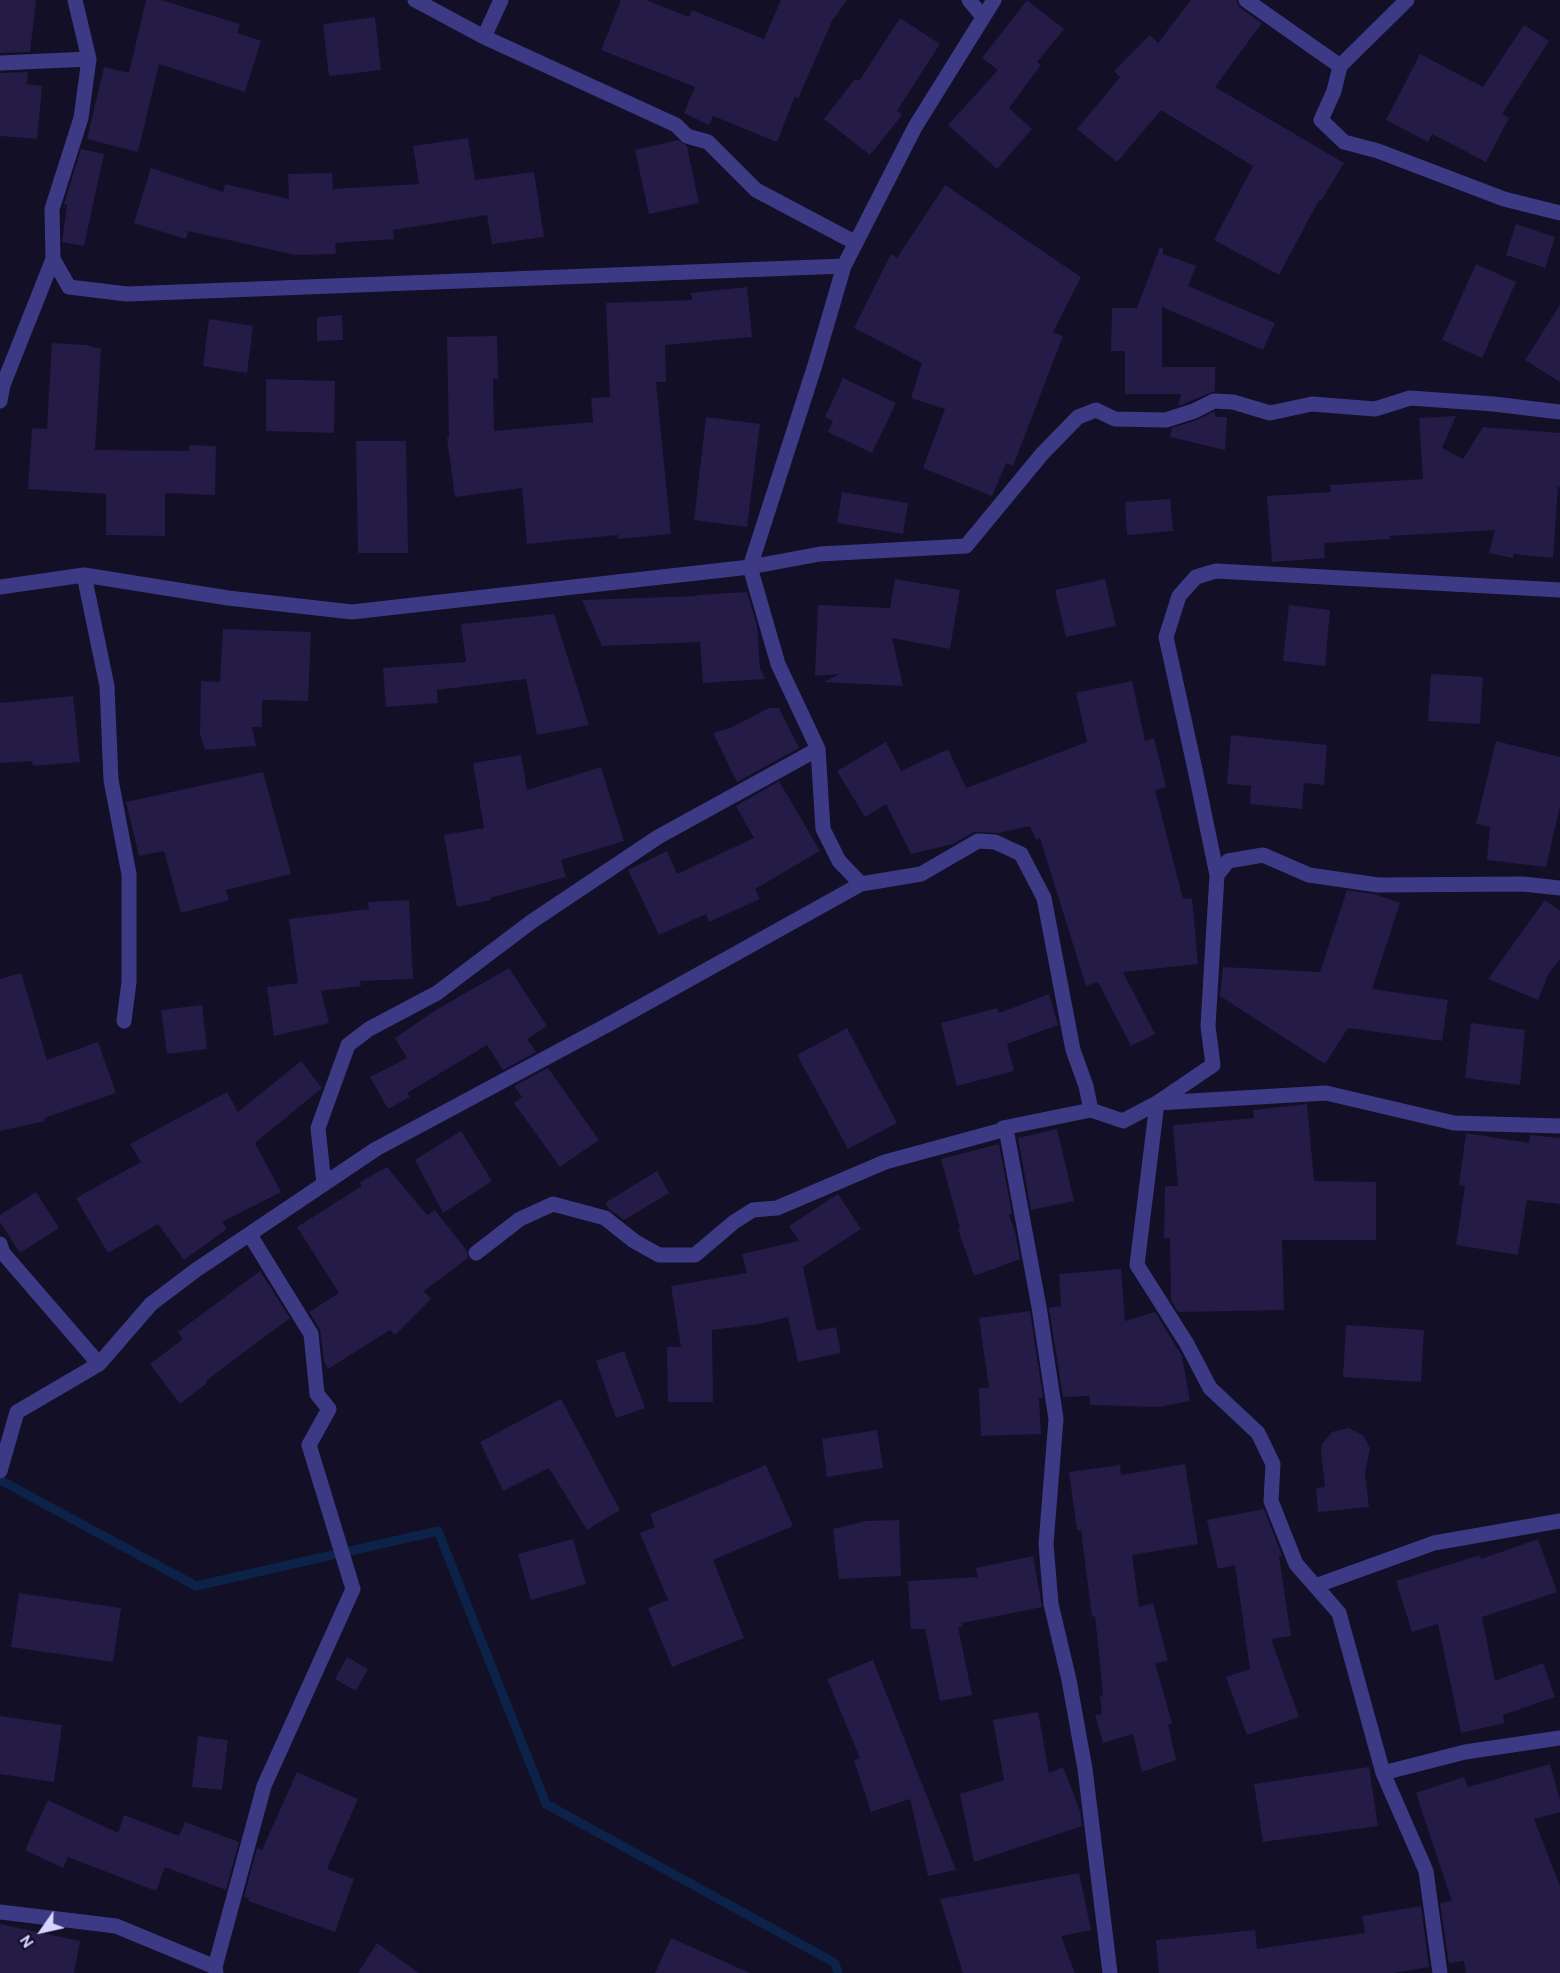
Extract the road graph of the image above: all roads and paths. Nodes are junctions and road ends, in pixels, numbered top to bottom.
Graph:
1 (75, 0) edge
2 (416, 0) edge
3 (501, 0) edge
4 (969, 0) edge
5 (994, 0) edge
6 (1246, 0) edge
7 (1407, 0) edge
8 (983, 17) junction
9 (484, 38) junction
10 (90, 59) junction
11 (0, 63) edge
12 (1340, 66) junction
13 (1560, 213) edge
14 (856, 243) junction
15 (53, 259) junction
16 (844, 266) junction
17 (0, 401) edge
18 (1560, 412) edge
19 (750, 567) junction
20 (84, 576) junction
21 (0, 586) edge
22 (1560, 590) edge
23 (818, 749) junction
24 (1216, 875) junction
25 (861, 884) junction
26 (1560, 888) edge
27 (124, 1021) dead end
28 (1157, 1103) junction
29 (1091, 1110) junction
30 (1560, 1126) edge
31 (1006, 1129) junction
32 (324, 1184) junction
33 (250, 1235) junction
34 (0, 1244) edge
35 (476, 1253) dead end
36 (99, 1364) junction
37 (0, 1472) edge
38 (1560, 1521) edge
39 (1315, 1586) junction
40 (1560, 1738) edge
41 (1383, 1773) junction
42 (0, 1912) edge
43 (215, 1970) edge
44 (1110, 1973) edge
45 (1440, 1973) edge

1 - 10 street
2 - 9 street
3 - 9 street
4 - 8 street
5 - 8 street
6 - 12 street
7 - 12 street
8 - 14 street
9 - 14 street
10 - 11 street
10 - 15 street
12 - 13 street
14 - 16 street
15 - 16 street
15 - 17 street
16 - 19 street
18 - 19 street
19 - 20 street
19 - 23 street
20 - 21 street
20 - 27 street
22 - 24 street
23 - 25 street
23 - 32 street
24 - 26 street
24 - 28 street
25 - 29 street
25 - 32 street
28 - 29 street
28 - 30 street
28 - 39 street
29 - 31 street
31 - 35 street
31 - 44 street
32 - 33 street
33 - 36 street
33 - 43 street
34 - 36 street
36 - 37 street
38 - 39 street
39 - 41 street
40 - 41 street
41 - 45 street
42 - 43 street

